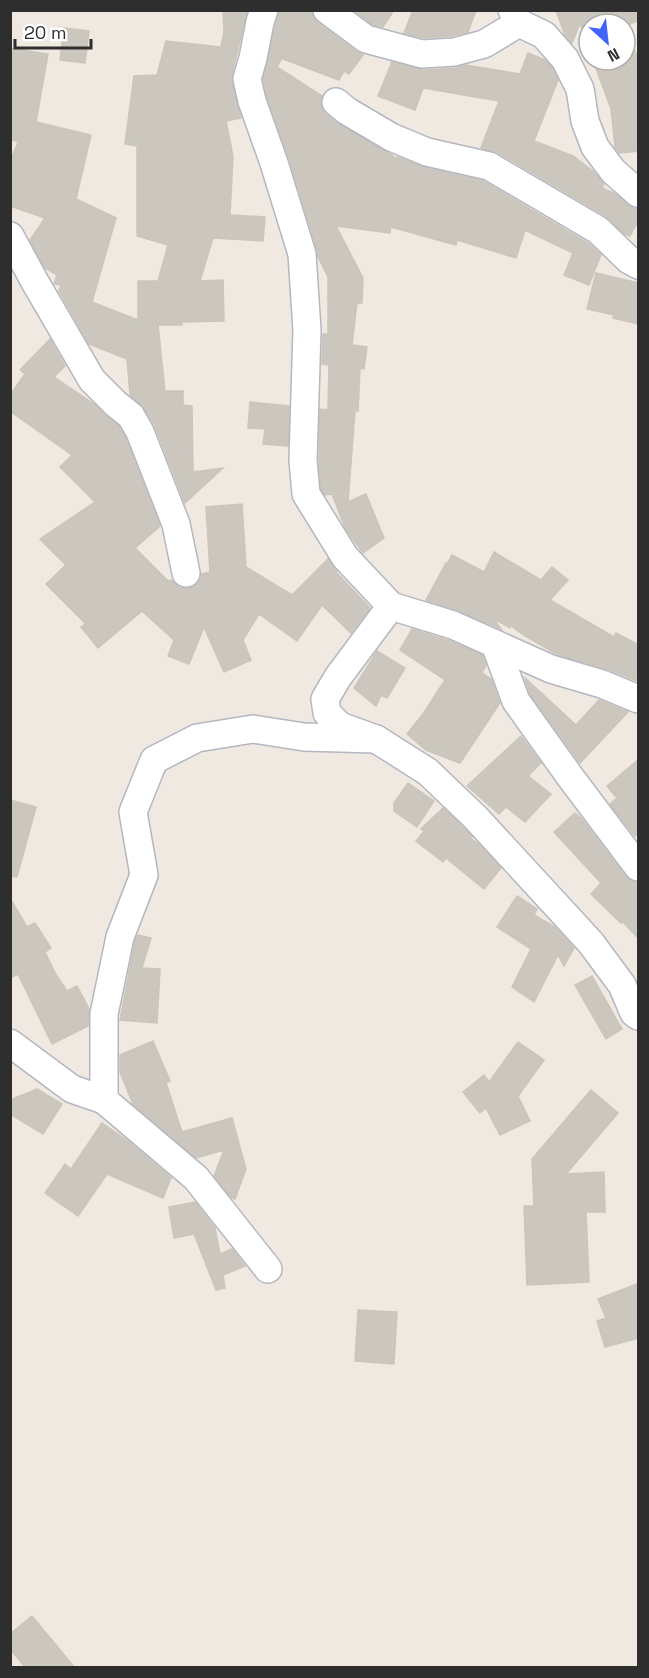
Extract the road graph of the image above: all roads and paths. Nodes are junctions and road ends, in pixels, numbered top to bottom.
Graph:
1 (264, 10) edge
2 (327, 10) edge
3 (516, 17) edge
4 (336, 102) dead end
5 (639, 193) edge
6 (10, 236) edge
7 (639, 265) edge
8 (186, 573) dead end
9 (391, 606) junction
10 (495, 644) junction
11 (639, 699) edge
12 (376, 739) junction
13 (639, 867) edge
14 (639, 1016) edge
15 (10, 1043) edge
16 (104, 1100) junction
17 (268, 1269) dead end

1 - 9 street
2 - 3 street
3 - 5 street
4 - 7 street
6 - 8 street
9 - 10 street
9 - 12 street
10 - 11 street
10 - 13 street
12 - 14 street
12 - 16 street
15 - 16 street
16 - 17 street

